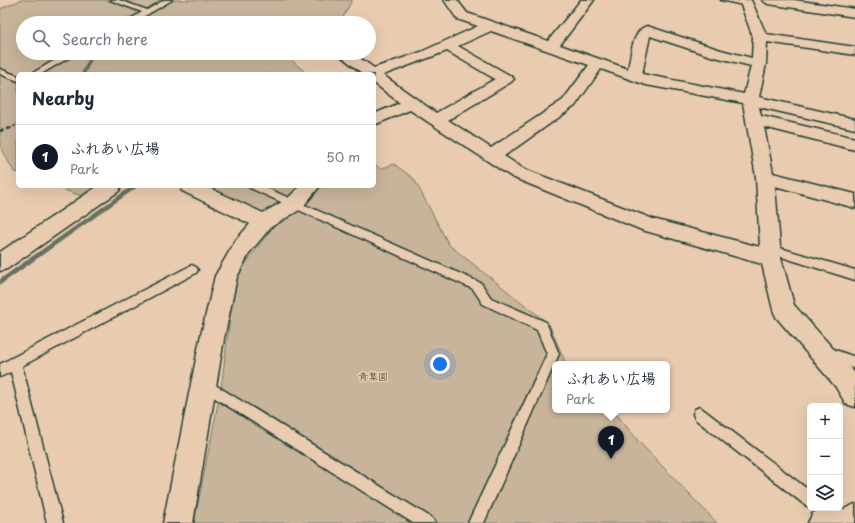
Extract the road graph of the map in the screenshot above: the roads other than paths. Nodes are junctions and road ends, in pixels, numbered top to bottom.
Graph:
1 (113, 0) edge
2 (169, 0) edge
3 (450, 0) edge
4 (588, 0) edge
5 (724, 0) edge
6 (768, 0) edge
7 (746, 2) edge
8 (146, 12) junction
9 (855, 13) edge
10 (139, 16) edge
11 (490, 26) junction
12 (760, 37) junction
13 (447, 45) junction
14 (550, 48) junction
15 (855, 51) edge
16 (60, 60) edge
17 (354, 60) edge
18 (597, 64) junction
19 (759, 64) junction
20 (0, 71) edge
21 (39, 72) edge
22 (370, 72) edge
23 (376, 73) edge
24 (376, 76) edge
25 (634, 76) junction
26 (16, 78) edge
27 (750, 100) junction
28 (411, 104) junction
29 (754, 118) junction
30 (376, 119) edge
31 (436, 120) junction
32 (855, 124) edge
33 (855, 144) edge
34 (491, 156) junction
35 (765, 177) junction
36 (109, 188) edge
37 (193, 188) edge
38 (258, 188) edge
39 (309, 188) edge
40 (855, 201) edge
41 (294, 204) junction
42 (264, 222) junction
43 (770, 253) junction
44 (0, 263) edge
45 (192, 270) dead end
46 (855, 275) edge
47 (821, 351) junction
48 (855, 363) edge
49 (15, 364) junction
50 (0, 372) edge
51 (204, 384) junction
52 (855, 395) edge
53 (700, 414) dead end
54 (807, 498) edge
55 (55, 523) edge
56 (178, 523) edge
57 (427, 523) edge
58 (476, 523) edge

1 - 8 lane
2 - 8 lane
3 - 11 street
4 - 14 street
5 - 7 lane
6 - 9 street
7 - 12 street
8 - 10 lane
11 - 13 street
11 - 14 street
12 - 15 street
12 - 19 street
13 - 23 street
13 - 31 street
14 - 18 street
16 - 21 lane
17 - 22 street
18 - 25 street
18 - 34 street
19 - 25 street
19 - 27 street
20 - 26 lane
24 - 28 street
25 - 27 street
27 - 29 street
27 - 32 street
28 - 30 street
28 - 31 street
29 - 33 street
29 - 35 street
31 - 34 street
34 - 43 street
35 - 40 street
35 - 43 street
36 - 44 street
37 - 42 street
38 - 41 lane
39 - 41 street
41 - 42 street
41 - 58 lane
42 - 51 street
43 - 46 lane
43 - 47 street
45 - 49 lane
47 - 48 lane
47 - 52 street
49 - 50 lane
49 - 55 lane
51 - 56 street
51 - 57 lane
53 - 54 lane

